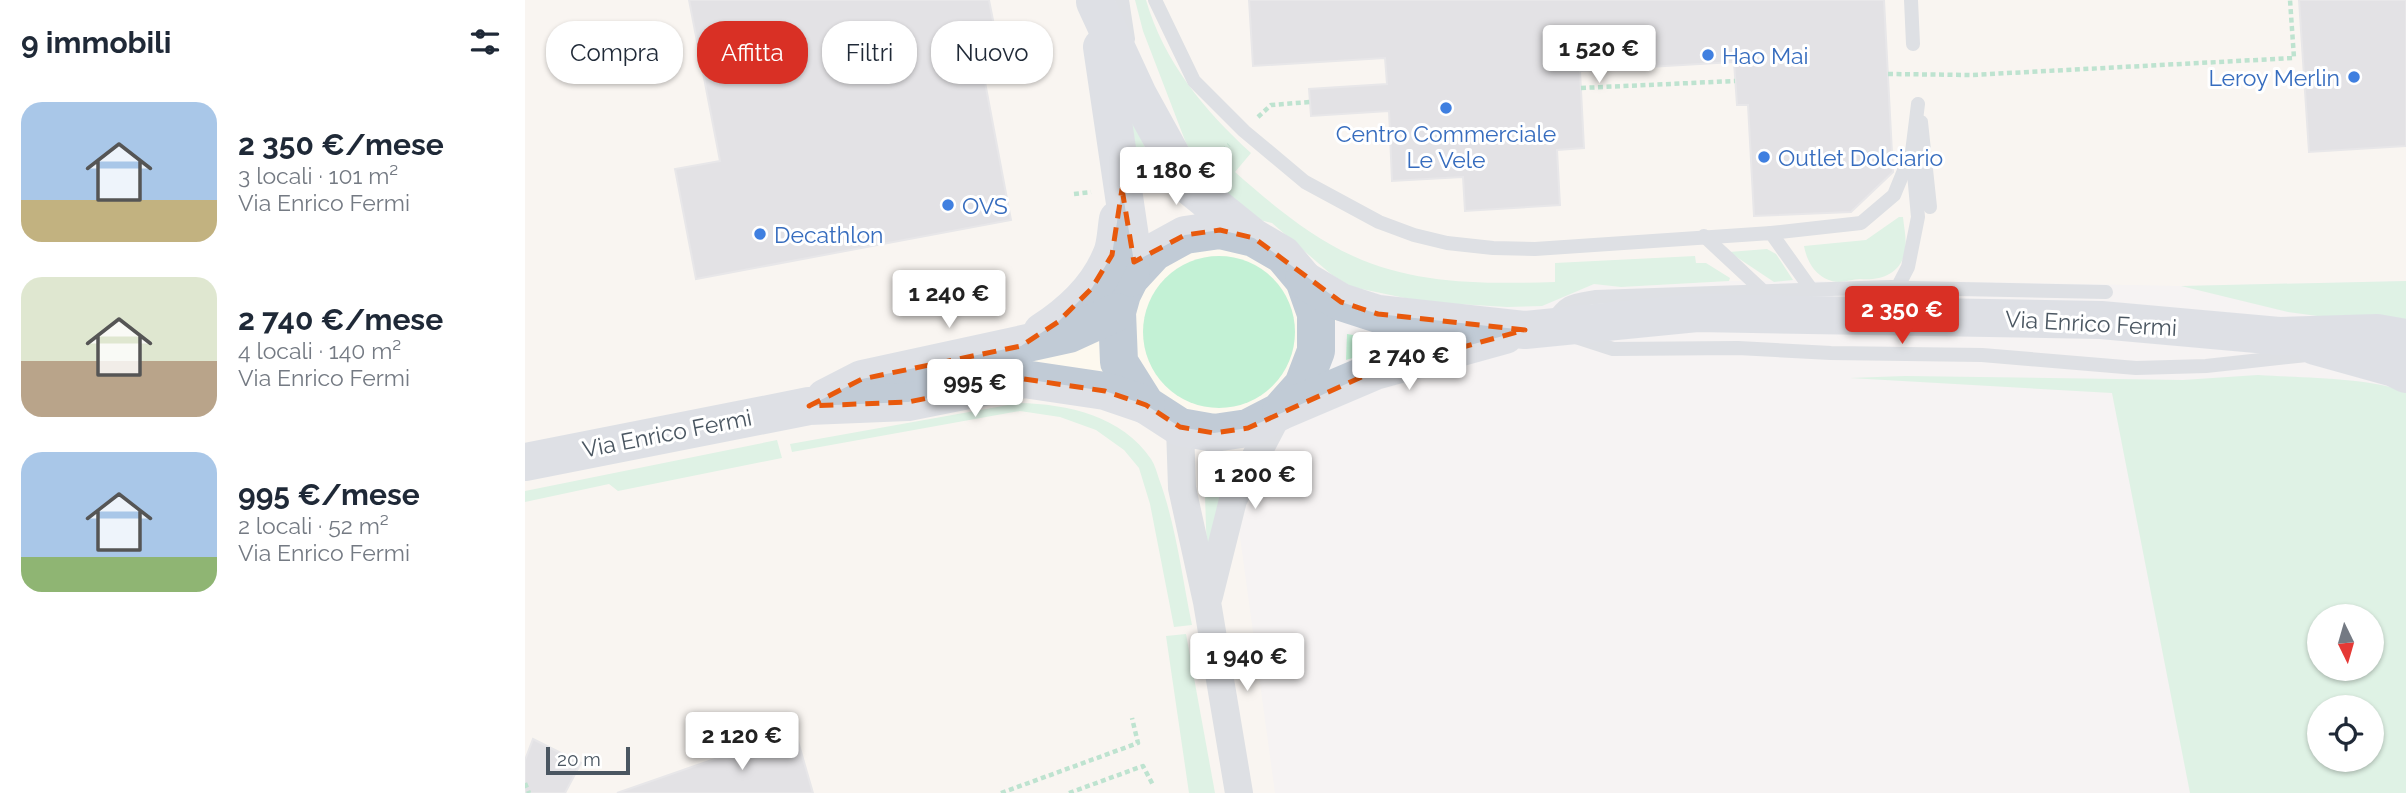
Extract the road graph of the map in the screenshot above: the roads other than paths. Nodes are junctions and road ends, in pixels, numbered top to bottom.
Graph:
1 (1155, 0) edge
2 (1911, 0) edge
3 (1104, 1) edge
4 (1913, 44) dead end
5 (1912, 152) junction
6 (1122, 189) junction
7 (1930, 207) dead end
8 (1771, 233) junction
9 (1703, 236) junction
10 (1254, 238) junction
11 (1304, 280) junction
12 (1811, 289) junction
13 (1762, 290) junction
14 (2106, 292) dead end
15 (1894, 294) junction
16 (1123, 295) junction
17 (1536, 329) junction
18 (2279, 335) junction
19 (2406, 338) edge
20 (1021, 346) junction
21 (2338, 353) junction
22 (2406, 374) edge
23 (809, 405) junction
24 (1146, 405) junction
25 (1279, 412) junction
26 (1180, 427) junction
27 (525, 462) edge
28 (1207, 602) junction
29 (1239, 793) edge

1 - 9 lane
2 - 4 lane
3 - 6 street
3 - 10 street
5 - 7 lane
5 - 8 lane
5 - 15 lane
6 - 16 street
6 - 20 street
8 - 9 lane
8 - 12 lane
9 - 13 lane
10 - 11 street
10 - 16 street
11 - 17 street, Via Enrico Fermi
11 - 25 street
12 - 13 lane
12 - 15 lane
13 - 17 lane
14 - 15 lane
16 - 20 street, Via Enrico Fermi
16 - 24 street
17 - 18 street, Via Enrico Fermi
17 - 21 lane
17 - 25 street, Via Enrico Fermi
18 - 19 street, Via Enrico Fermi
18 - 21 street, Via Enrico Fermi
20 - 23 street, Via Enrico Fermi
21 - 22 street, Via Enrico Fermi
23 - 24 street, Via Enrico Fermi
23 - 27 street, Via Enrico Fermi
24 - 26 street
25 - 26 street
25 - 28 street
26 - 28 street
28 - 29 street

